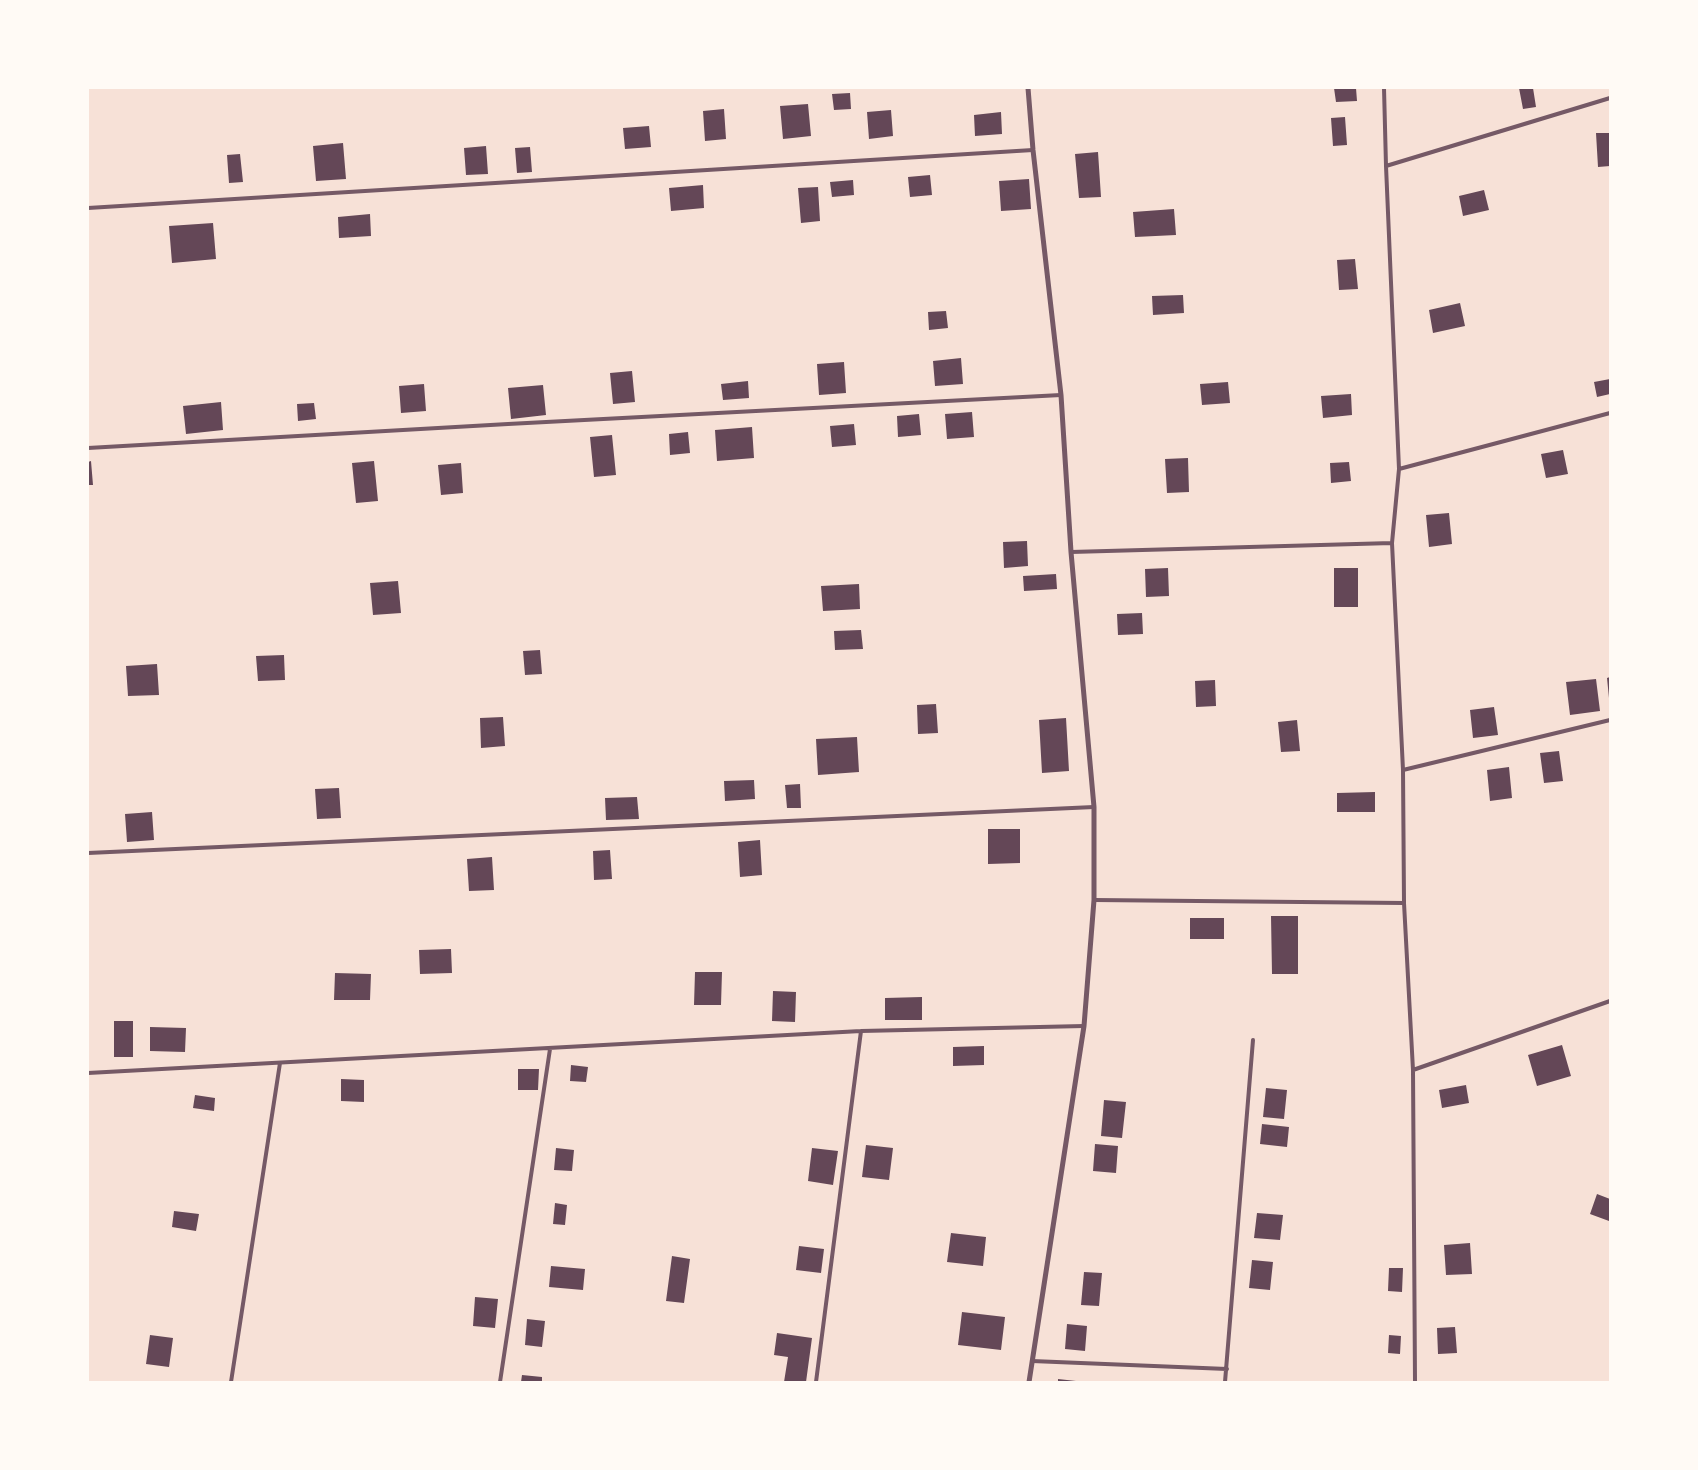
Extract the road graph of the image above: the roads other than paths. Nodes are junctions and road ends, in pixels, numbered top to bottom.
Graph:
1 (1028, 88) edge
2 (1384, 88) edge
3 (1610, 98) edge
4 (1033, 150) junction
5 (1386, 166) junction
6 (88, 208) edge
7 (1061, 395) junction
8 (1610, 413) edge
9 (88, 448) edge
10 (1399, 469) junction
11 (1392, 543) junction
12 (1071, 552) junction
13 (1610, 720) edge
14 (1403, 770) junction
15 (1094, 807) junction
16 (88, 853) edge
17 (1094, 900) junction
18 (1404, 903) junction
19 (1610, 1001) edge
20 (1084, 1026) junction
21 (862, 1031) junction
22 (1253, 1040) dead end
23 (550, 1049) junction
24 (280, 1063) junction
25 (1412, 1070) junction
26 (88, 1073) edge
27 (1032, 1361) junction
28 (1227, 1369) junction
29 (231, 1382) edge
30 (500, 1382) edge
31 (816, 1382) edge
32 (1029, 1382) edge
33 (1225, 1382) edge
34 (1415, 1382) edge

1 - 4 street
2 - 5 lane
3 - 5 lane
4 - 6 lane
4 - 7 street
5 - 10 lane
7 - 9 lane
7 - 12 street
8 - 10 lane
10 - 11 lane
11 - 12 lane
11 - 14 lane
12 - 15 street
13 - 14 lane
14 - 18 lane
15 - 16 lane
15 - 17 street
17 - 18 lane
17 - 20 street
18 - 25 lane
19 - 25 lane
20 - 21 lane
20 - 27 street
21 - 23 lane
21 - 31 lane
22 - 28 lane
23 - 24 lane
23 - 30 lane
24 - 26 lane
24 - 29 lane
25 - 34 lane
27 - 28 lane
27 - 32 street
28 - 33 lane

